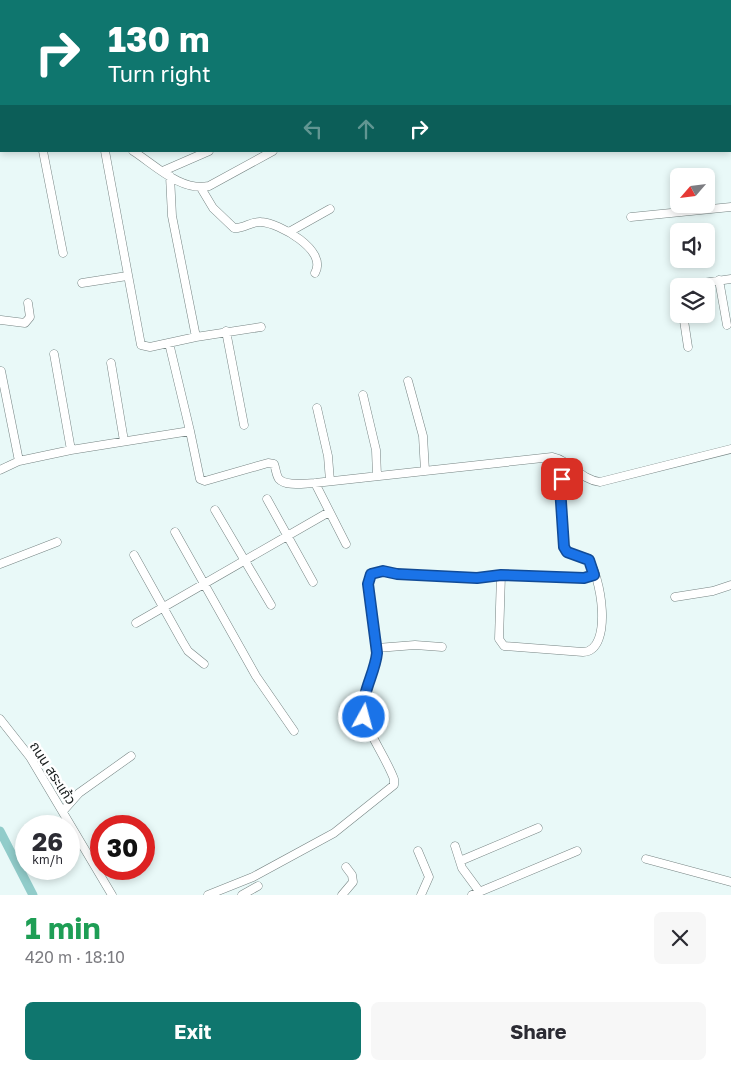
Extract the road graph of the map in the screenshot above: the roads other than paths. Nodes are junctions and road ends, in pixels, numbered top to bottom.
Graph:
1 (43, 152) edge
2 (104, 152) edge
3 (206, 152) edge
4 (271, 152) edge
5 (144, 154) edge
6 (167, 174) junction
7 (201, 188) junction
8 (731, 206) edge
9 (330, 209) dead end
10 (631, 217) dead end
11 (289, 232) junction
12 (63, 253) dead end
13 (315, 273) dead end
14 (127, 276) junction
15 (731, 279) edge
16 (719, 280) junction
17 (715, 281) edge
18 (82, 283) dead end
19 (28, 303) dead end
20 (0, 321) edge
21 (684, 323) edge
22 (727, 325) dead end
23 (261, 326) dead end
24 (226, 331) junction
25 (196, 336) junction
26 (169, 343) junction
27 (688, 346) dead end
28 (54, 354) dead end
29 (111, 363) dead end
30 (1, 371) edge
31 (408, 381) dead end
32 (363, 396) dead end
33 (317, 408) dead end
34 (244, 425) dead end
35 (190, 431) junction
36 (124, 442) junction
37 (731, 449) edge
38 (71, 450) junction
39 (19, 461) junction
40 (569, 465) junction
41 (0, 470) edge
42 (425, 471) junction
43 (377, 476) junction
44 (330, 481) junction
45 (315, 483) junction
46 (267, 499) dead end
47 (215, 510) dead end
48 (329, 512) junction
49 (175, 532) dead end
50 (288, 535) junction
51 (56, 542) dead end
52 (346, 544) dead end
53 (134, 555) dead end
54 (245, 561) junction
55 (0, 564) edge
56 (501, 575) junction
57 (594, 575) junction
58 (314, 582) dead end
59 (204, 585) junction
60 (731, 585) edge
61 (675, 597) dead end
62 (271, 605) dead end
63 (164, 608) junction
64 (136, 623) dead end
65 (442, 647) dead end
66 (377, 648) junction
67 (204, 664) dead end
68 (0, 719) edge
69 (294, 731) dead end
70 (131, 756) dead end
71 (63, 811) junction
72 (538, 828) dead end
73 (455, 846) dead end
74 (418, 851) dead end
75 (577, 851) dead end
76 (646, 859) dead end
77 (460, 862) junction
78 (346, 866) dead end
79 (731, 882) edge
80 (258, 886) dead end
81 (475, 893) edge
82 (112, 895) edge
83 (208, 895) edge
84 (242, 895) edge
85 (342, 895) edge
86 (420, 895) edge

1 - 12 street
2 - 14 street
3 - 6 street
4 - 7 street
5 - 6 street
6 - 7 street
6 - 25 street
7 - 11 street
8 - 10 street
9 - 11 street
11 - 13 street
14 - 18 street
14 - 26 street
15 - 16 street
16 - 17 street
16 - 22 street
19 - 20 street
21 - 27 street
23 - 24 street
24 - 25 street
24 - 34 street
25 - 26 street
26 - 35 street
28 - 38 street
29 - 36 street
30 - 39 street
31 - 42 street
32 - 43 street
33 - 44 street
35 - 36 street
35 - 45 street
36 - 38 street
37 - 40 street
38 - 39 street
39 - 41 street
40 - 42 street
40 - 57 street
42 - 43 street
43 - 44 street
44 - 45 street
45 - 48 street
46 - 50 street
47 - 54 street
48 - 50 street
48 - 52 street
49 - 59 street
50 - 54 street
50 - 58 street
51 - 55 street
53 - 63 street
54 - 59 street
54 - 62 street
56 - 57 street
56 - 57 street
56 - 66 street
59 - 63 street
59 - 69 street
60 - 61 street
63 - 64 street
63 - 67 street
65 - 66 street
66 - 83 street
68 - 71 street, ถนน สระแก้ว
70 - 71 street
71 - 82 street, ถนน สระแก้ว
72 - 77 street
73 - 77 street
74 - 86 street
75 - 81 street
76 - 79 street
77 - 81 street
78 - 85 street
80 - 84 street

